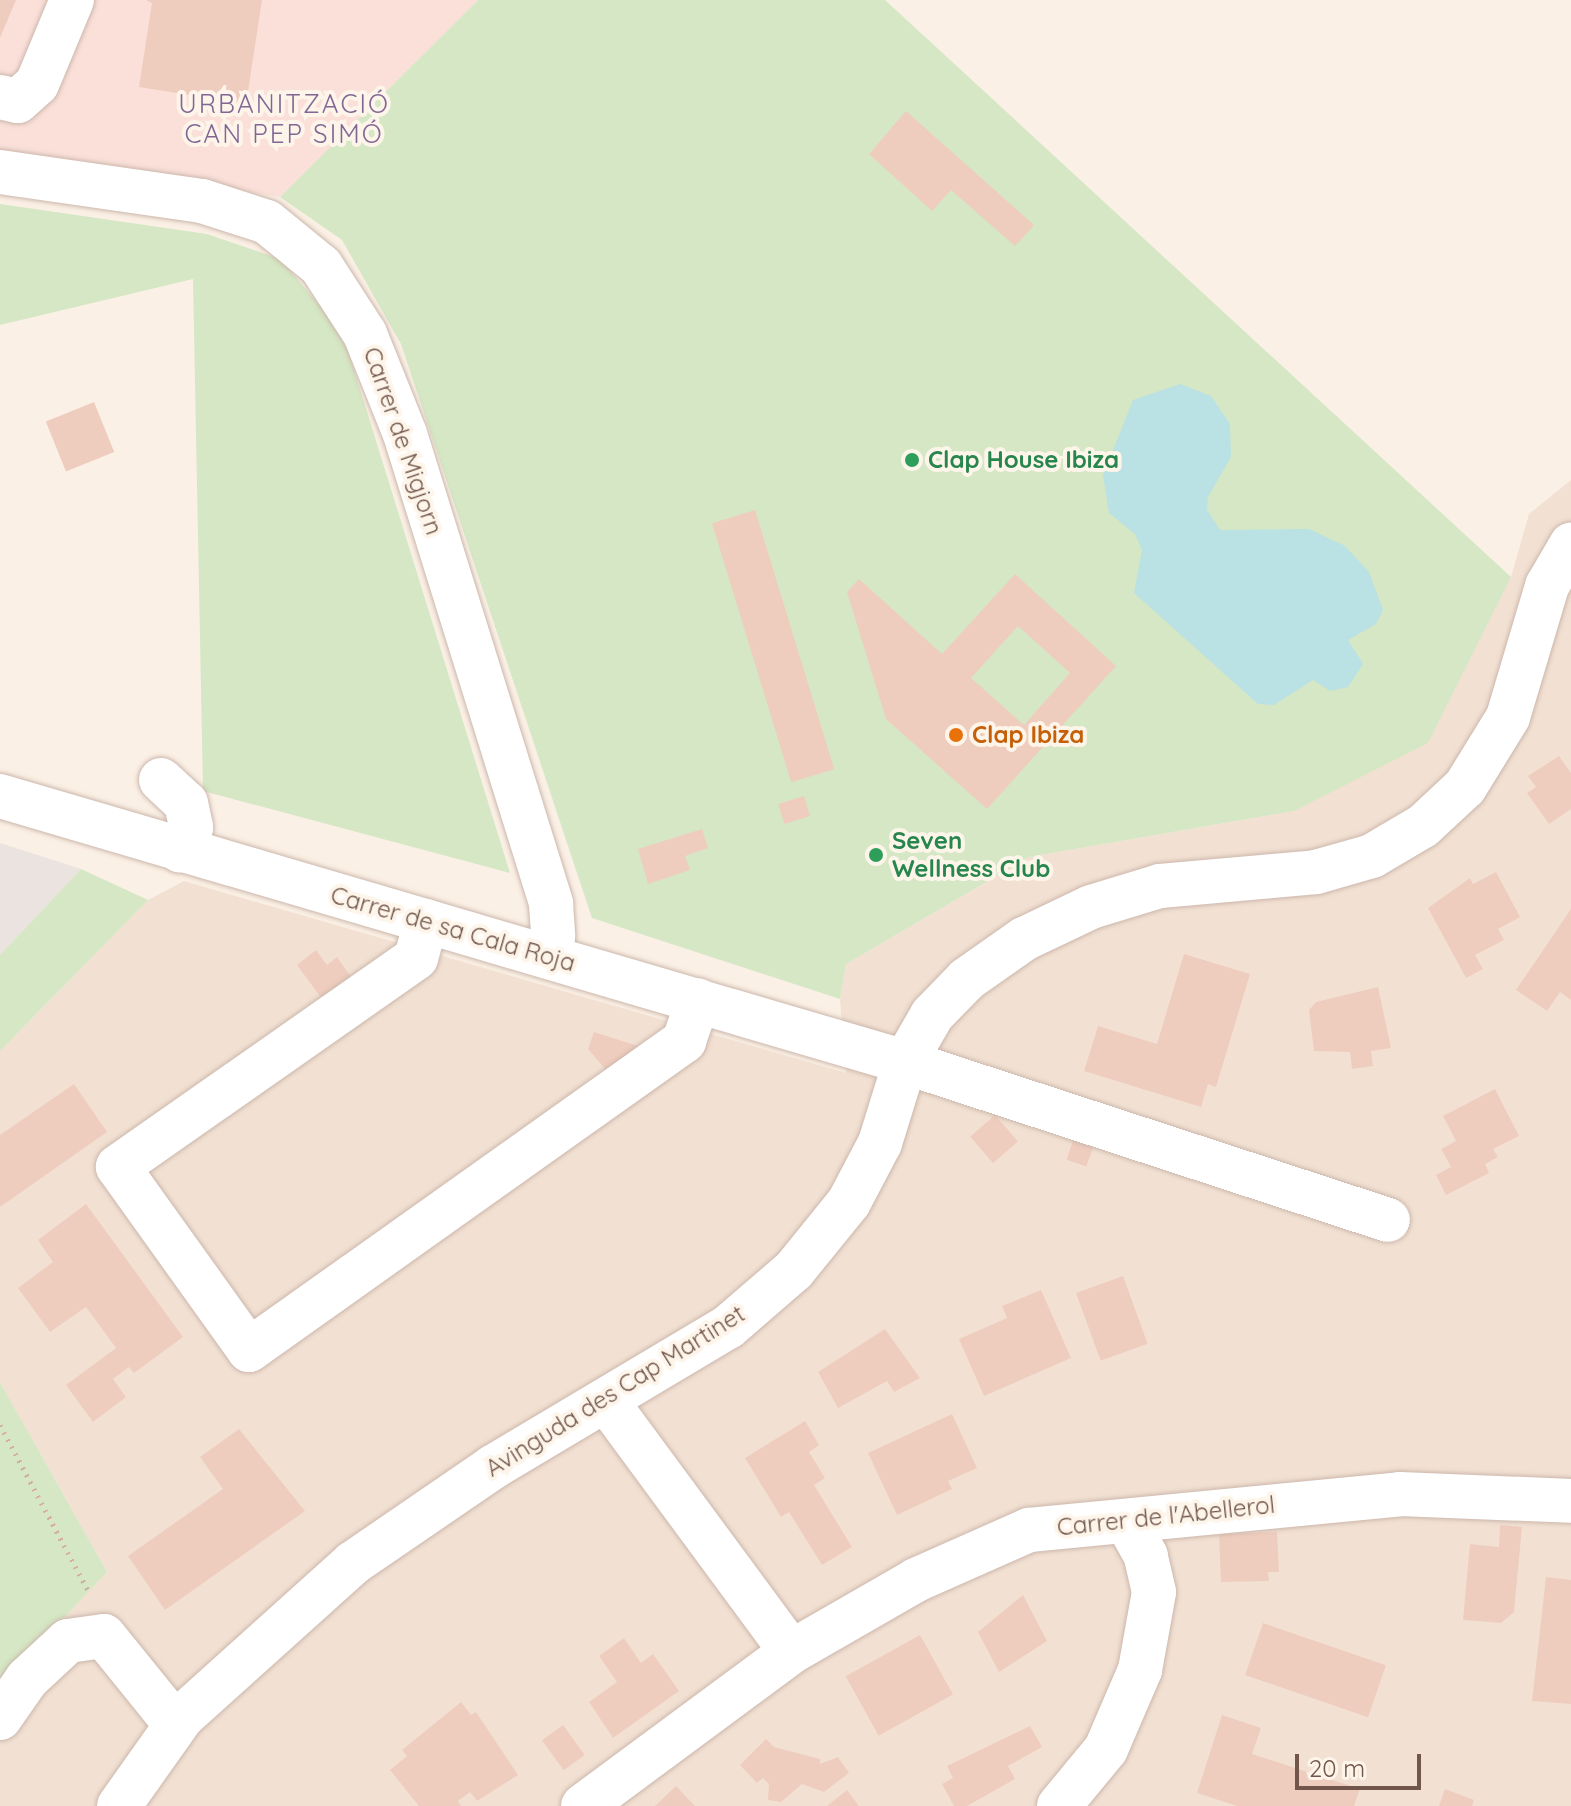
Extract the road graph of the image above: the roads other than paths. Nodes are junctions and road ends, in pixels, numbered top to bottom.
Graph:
1 (72, 0) edge
2 (0, 97) edge
3 (0, 172) edge
4 (1571, 545) edge
5 (161, 780) dead end
6 (0, 796) edge
7 (180, 851) junction
8 (426, 921) junction
9 (546, 954) junction
10 (698, 1000) junction
11 (905, 1062) junction
12 (1388, 1220) dead end
13 (607, 1402) junction
14 (1571, 1501) edge
15 (1128, 1523) junction
16 (791, 1652) junction
17 (0, 1718) edge
18 (176, 1725) junction
19 (119, 1806) edge
20 (583, 1806) edge
21 (1059, 1806) edge

1 - 2 street
3 - 9 street, Carrer de Migjorn
4 - 11 street, Avinguda des Cap Martinet
5 - 7 street
6 - 7 street, Carrer de sa Cala Roja
7 - 8 street, Carrer de sa Cala Roja
8 - 9 street, Carrer de sa Cala Roja
8 - 10 street
9 - 10 street, Carrer de sa Cala Roja
10 - 11 street, Carrer de sa Cala Roja
11 - 12 street, Carrer de sa Cala Roja
11 - 13 street, Avinguda des Cap Martinet
13 - 16 street
13 - 18 street, Avinguda des Cap Martinet
14 - 15 street, Carrer de l'Abellerol
15 - 16 street, Carrer de l'Abellerol
15 - 21 street
16 - 20 street, Carrer de l'Abellerol
17 - 18 street
18 - 19 street, Avinguda des Cap Martinet

